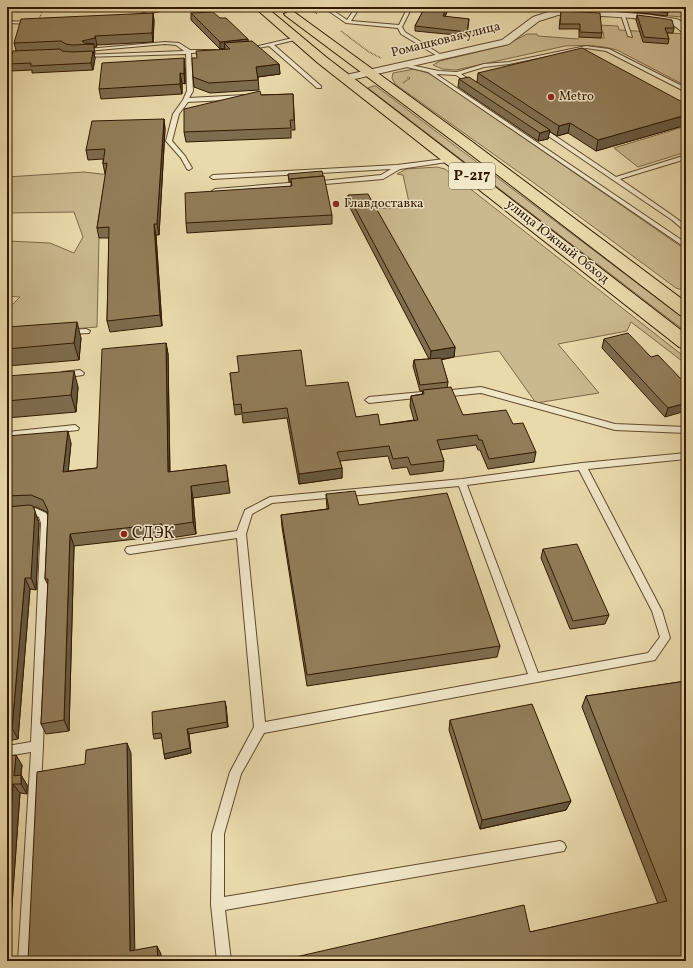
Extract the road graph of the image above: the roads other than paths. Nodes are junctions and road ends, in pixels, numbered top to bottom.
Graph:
1 (176, 7) edge
2 (259, 7) edge
3 (280, 7) edge
4 (325, 7) edge
5 (358, 7) edge
6 (373, 7) edge
7 (557, 10) edge
8 (682, 11) dead end
9 (623, 16) junction
10 (126, 18) edge
11 (7, 22) edge
12 (348, 22) junction
13 (676, 22) junction
14 (37, 23) edge
15 (400, 27) junction
16 (686, 31) edge
17 (630, 36) dead end
18 (297, 38) junction
19 (270, 44) junction
20 (79, 50) edge
21 (238, 50) edge
22 (188, 51) junction
23 (223, 51) edge
24 (25, 54) edge
25 (7, 55) edge
26 (74, 56) edge
27 (441, 56) junction
28 (401, 65) junction
29 (426, 69) junction
30 (369, 72) junction
31 (457, 74) junction
32 (346, 78) junction
33 (319, 87) dead end
34 (479, 88) edge
35 (686, 90) edge
36 (254, 96) edge
37 (186, 100) junction
38 (531, 123) edge
39 (686, 157) edge
40 (452, 160) junction
41 (398, 167) junction
42 (189, 168) dead end
43 (213, 177) dead end
44 (615, 179) junction
45 (207, 192) edge
46 (686, 230) edge
47 (686, 246) edge
48 (686, 311) edge
49 (86, 330) dead end
50 (62, 332) edge
51 (686, 343) edge
52 (80, 373) dead end
53 (51, 376) edge
54 (369, 400) dead end
55 (75, 428) dead end
56 (686, 430) edge
57 (7, 435) edge
58 (686, 456) edge
59 (582, 466) junction
60 (462, 482) junction
61 (7, 514) edge
62 (241, 534) junction
63 (130, 550) dead end
64 (535, 678) junction
65 (260, 728) junction
66 (37, 746) junction
67 (7, 752) edge
68 (560, 847) dead end
69 (218, 905) junction
70 (25, 961) edge
71 (224, 961) edge

1 - 10 lane
2 - 18 main road, улица Южный Обход / Р-217
3 - 30 main road, улица Южный Обход / Р-217
4 - 12 lane
5 - 12 lane
6 - 15 lane
7 - 9 street, Ромашковая улица
7 - 27 street, Ромашковая улица
8 - 13 street
9 - 13 street, Ромашковая улица
9 - 17 lane
11 - 14 lane
12 - 15 lane
13 - 16 street
15 - 27 lane
18 - 19 lane
18 - 32 main road, улица Южный Обход / Р-217
19 - 21 lane
19 - 33 lane
20 - 22 lane
22 - 23 lane
22 - 26 lane
22 - 37 lane
24 - 25 lane
27 - 28 street, Ромашковая улица
28 - 29 lane
28 - 30 street, Ромашковая улица
29 - 31 lane
29 - 47 lane
30 - 32 street, Ромашковая улица
30 - 48 main road, улица Южный Обход / Р-217
31 - 34 lane
31 - 35 lane
32 - 40 main road, улица Южный Обход / Р-217
36 - 37 lane
37 - 42 lane
38 - 44 lane
39 - 44 lane
40 - 41 lane
40 - 51 main road, улица Южный Обход / Р-217
41 - 43 lane
41 - 45 lane
44 - 46 lane
49 - 50 lane
52 - 53 lane
54 - 56 lane
55 - 57 lane
58 - 59 lane
59 - 60 lane
59 - 64 lane
60 - 62 lane
60 - 64 lane
61 - 66 lane
62 - 63 lane
62 - 65 lane
64 - 65 lane
65 - 69 lane
66 - 67 lane
66 - 70 lane
68 - 69 lane
69 - 71 lane

